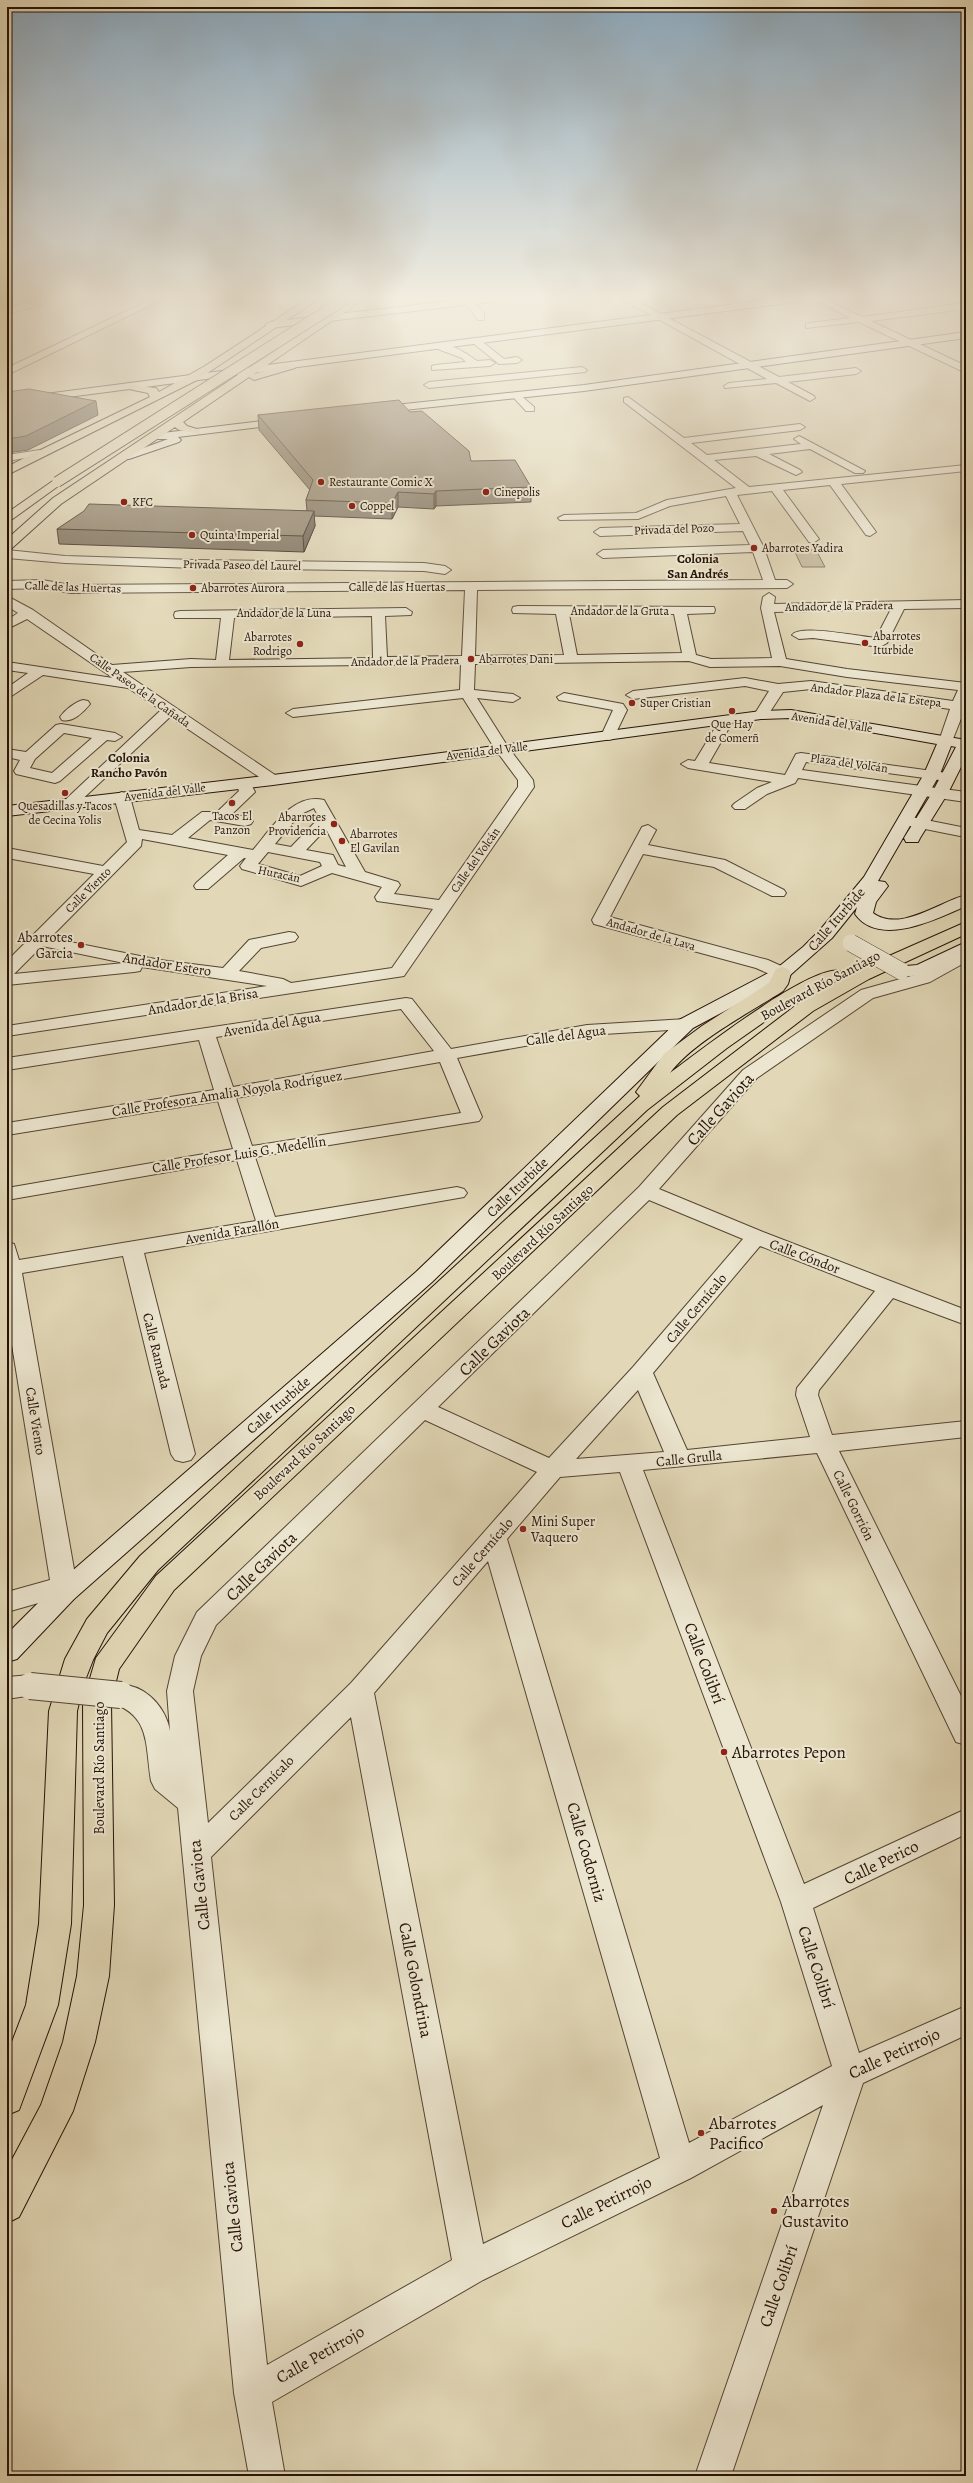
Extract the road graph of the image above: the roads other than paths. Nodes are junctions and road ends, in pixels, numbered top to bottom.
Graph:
1 (121, 414) edge
2 (146, 414) edge
3 (168, 414) edge
4 (185, 414) edge
5 (647, 414) edge
6 (302, 419) edge
7 (175, 420) junction
8 (256, 427) junction
9 (800, 427) dead end
10 (780, 429) junction
11 (196, 432) junction
12 (154, 437) junction
13 (683, 441) junction
14 (812, 446) junction
15 (757, 452) junction
16 (40, 453) junction
17 (125, 456) junction
18 (8, 458) edge
19 (706, 458) junction
20 (24, 462) junction
21 (849, 465) junction
22 (826, 468) dead end
23 (966, 468) edge
24 (811, 470) dead end
25 (859, 471) dead end
26 (7, 472) edge
27 (796, 472) junction
28 (772, 475) dead end
29 (832, 480) junction
30 (775, 487) junction
31 (750, 490) junction
32 (730, 492) junction
33 (13, 500) dead end
34 (57, 501) junction
35 (736, 505) junction
36 (684, 507) dead end
37 (564, 518) dead end
38 (7, 519) edge
39 (748, 527) junction
40 (7, 529) edge
41 (600, 532) dead end
42 (870, 532) dead end
43 (813, 539) dead end
44 (7, 546) edge
45 (758, 548) junction
46 (702, 551) junction
47 (7, 554) edge
48 (603, 554) dead end
49 (40, 558) junction
50 (88, 560) junction
51 (7, 561) edge
52 (680, 562) dead end
53 (445, 570) dead end
54 (79, 573) dead end
55 (787, 584) dead end
56 (7, 585) edge
57 (471, 586) junction
58 (769, 596) junction
59 (7, 600) edge
60 (966, 604) edge
61 (900, 605) junction
62 (518, 610) dead end
63 (680, 610) junction
64 (709, 610) dead end
65 (562, 611) junction
66 (406, 612) dead end
67 (28, 613) junction
68 (378, 613) junction
69 (228, 614) junction
70 (180, 615) dead end
71 (7, 624) edge
72 (799, 635) dead end
73 (856, 640) junction
74 (690, 657) junction
75 (94, 659) junction
76 (571, 659) junction
77 (468, 661) junction
78 (380, 662) junction
79 (780, 662) junction
80 (730, 663) junction
81 (222, 664) junction
82 (7, 666) edge
83 (109, 669) junction
84 (40, 671) junction
85 (841, 672) junction
86 (71, 676) junction
87 (130, 685) junction
88 (721, 685) junction
89 (966, 686) edge
90 (778, 688) junction
91 (838, 689) junction
92 (8, 693) edge
93 (467, 693) junction
94 (633, 695) dead end
95 (564, 697) dead end
96 (513, 698) dead end
97 (83, 704) dead end
98 (959, 706) junction
99 (168, 711) junction
100 (293, 713) dead end
101 (761, 715) junction
102 (726, 722) junction
103 (70, 730) junction
104 (104, 735) junction
105 (608, 736) junction
106 (137, 740) junction
107 (946, 741) junction
108 (966, 742) edge
109 (502, 749) junction
110 (7, 753) edge
111 (28, 757) junction
112 (81, 757) junction
113 (114, 762) junction
114 (21, 771) junction
115 (940, 775) junction
116 (792, 776) junction
117 (7, 777) edge
118 (273, 780) junction
119 (244, 783) junction
120 (922, 790) junction
121 (940, 793) junction
122 (966, 797) edge
123 (122, 798) junction
124 (69, 804) junction
125 (740, 806) dead end
126 (7, 811) edge
127 (220, 817) junction
128 (327, 819) junction
129 (913, 822) junction
130 (648, 830) dead end
131 (960, 831) dead end
132 (132, 833) junction
133 (276, 835) junction
134 (308, 839) junction
135 (176, 840) junction
136 (219, 847) junction
137 (637, 848) junction
138 (254, 851) junction
139 (296, 852) junction
140 (8, 855) edge
141 (331, 868) junction
142 (107, 872) junction
143 (359, 876) junction
144 (202, 886) dead end
145 (778, 893) dead end
146 (966, 900) edge
147 (856, 903) junction
148 (443, 906) junction
149 (966, 917) edge
150 (966, 927) edge
151 (289, 937) dead end
152 (37, 940) junction
153 (966, 947) edge
154 (966, 955) edge
155 (160, 965) junction
156 (7, 971) edge
157 (398, 972) joint
158 (782, 973) junction
159 (227, 974) junction
160 (7, 980) edge
161 (297, 987) junction
162 (686, 1024) junction
163 (7, 1031) edge
164 (206, 1034) junction
165 (447, 1056) junction
166 (7, 1064) edge
167 (225, 1094) junction
168 (640, 1106) junction
169 (472, 1117) joint
170 (7, 1129) edge
171 (244, 1153) junction
172 (646, 1191) junction
173 (457, 1193) dead end
174 (7, 1194) edge
175 (267, 1224) junction
176 (756, 1237) junction
177 (132, 1248) junction
178 (8, 1262) edge
179 (889, 1288) junction
180 (966, 1318) edge
181 (641, 1372) junction
182 (423, 1410) junction
183 (966, 1429) edge
184 (824, 1444) junction
185 (183, 1454) dead end
186 (679, 1459) junction
187 (629, 1464) junction
188 (553, 1469) junction
189 (494, 1538) junction
190 (64, 1589) junction
191 (7, 1602) edge
192 (7, 1651) edge
193 (18, 1687) edge
194 (360, 1691) junction
195 (966, 1734) edge
196 (190, 1801) junction
197 (966, 1821) edge
198 (195, 1854) junction
199 (796, 1902) junction
200 (966, 2020) edge
201 (850, 2073) junction
202 (7, 2099) edge
203 (679, 2166) junction
204 (7, 2205) edge
205 (471, 2268) junction
206 (252, 2393) junction
207 (267, 2476) edge
208 (713, 2476) edge

1 - 16 main road
2 - 33 main road
3 - 38 main road, bridge
4 - 7 main road
5 - 13 street
6 - 8 street
7 - 11 main road
7 - 12 main road
8 - 11 street
8 - 17 street
9 - 10 street
10 - 13 street
10 - 14 street
11 - 12 street
12 - 17 main road
13 - 19 street
14 - 15 street
14 - 21 street
15 - 19 street
15 - 27 street
16 - 18 street
16 - 20 main road
17 - 34 main road
18 - 20 street
19 - 31 street
20 - 26 main road
21 - 22 street
21 - 25 street
23 - 29 street
24 - 27 street
27 - 28 street
29 - 30 street
29 - 42 street
30 - 31 street
30 - 43 street
31 - 32 street
32 - 35 street
32 - 37 street
34 - 40 main road
34 - 44 main road
35 - 36 street
35 - 39 street
39 - 41 street, Privada del Pozo
39 - 45 street
45 - 46 street
45 - 58 street
46 - 48 street
46 - 52 street
47 - 49 street, Privada Paseo del Laurel
49 - 50 street, Privada Paseo del Laurel
49 - 51 street, Privada Paseo del Laurel
50 - 53 street, Privada Paseo del Laurel
50 - 54 street
55 - 58 street, Calle de las Huertas
56 - 57 street, Calle de las Huertas
57 - 58 street, Calle de las Huertas
57 - 77 street
58 - 61 street, Andador de la Pradera
58 - 79 street, Andador de la Pradera
59 - 67 street, Calle Paseo de la Cañada
60 - 61 street, Andador de la Pradera
61 - 73 street
62 - 65 street
63 - 64 street
63 - 65 street, Andador de la Gruta
63 - 74 street, Andador de la Gruta
65 - 76 street, Andador de la Gruta
66 - 68 street, Andador de la Luna
67 - 71 street
67 - 75 street, Calle Paseo de la Cañada
68 - 69 street, Andador de la Luna
68 - 78 street
69 - 70 street
69 - 81 street, Andador de la Luna
72 - 73 street
73 - 85 street
74 - 76 street, Andador de la Pradera
74 - 80 street, Andador de la Pradera
75 - 83 street, Calle Paseo de la Cañada
75 - 86 street
76 - 77 street, Andador de la Pradera
77 - 78 street, Andador de la Pradera
77 - 93 street
78 - 81 street, Andador de la Pradera
79 - 80 street, Andador de la Pradera
79 - 85 street, Andador de la Pradera
80 - 88 street
81 - 83 street
82 - 84 street
83 - 87 street, Calle Paseo de la Cañada
84 - 86 street
84 - 92 street
85 - 89 street, Andador de la Pradera
85 - 91 street
86 - 87 street
87 - 99 street, Calle Paseo de la Cañada
88 - 90 street, Andador Plaza de la Estepa
88 - 94 street, Andador Plaza de la Estepa
89 - 98 street, Calle Iturbide
90 - 91 street, Andador Plaza de la Estepa
90 - 101 street
91 - 98 street, Andador Plaza de la Estepa
93 - 96 street
93 - 100 street
93 - 109 street
95 - 105 street
97 - 103 street
98 - 107 street, Calle Iturbide
99 - 106 street
99 - 118 street, Calle Paseo de la Cañada
101 - 102 street, Avenida del Valle
101 - 107 street, Avenida del Valle
102 - 105 street, Avenida del Valle
102 - 116 street
103 - 104 street
103 - 111 street
104 - 106 street
104 - 112 street
105 - 109 street, Avenida del Valle
106 - 113 street
107 - 108 street, Avenida del Valle
107 - 115 street, Calle Iturbide
108 - 115 street, Calle Iturbide
109 - 118 street, Avenida del Valle
109 - 148 street, Calle del Volcán
110 - 111 street
111 - 114 street
112 - 113 street
112 - 114 street
113 - 124 street
114 - 117 street
115 - 116 street, Plaza del Volcán
115 - 120 street, Calle Iturbide
115 - 121 street, Calle Iturbide
116 - 120 street, Plaza del Volcán
116 - 125 street
118 - 119 street, Avenida del Valle
119 - 123 street, Avenida del Valle
119 - 127 street
120 - 121 street, Plaza del Volcán
120 - 129 street, Calle Iturbide
121 - 122 street, Plaza del Volcán
121 - 129 street, Calle Iturbide
123 - 124 street, Avenida del Valle
123 - 132 street, Calle Viento
124 - 126 street, Avenida del Valle
127 - 135 street
127 - 136 street
128 - 133 street
128 - 134 street
128 - 143 street
129 - 131 street
129 - 147 street, Calle Iturbide
130 - 137 street
132 - 135 street
132 - 142 street, Calle Viento
133 - 134 street
133 - 138 street
134 - 139 street
135 - 136 street
136 - 138 street
137 - 145 street
137 - 158 street, Andador de la Lava
138 - 139 street
138 - 141 street, Huracán
138 - 144 street
139 - 141 street
140 - 142 street
141 - 143 street
142 - 152 street, Calle Viento
143 - 148 street
146 - 147 street, Calle Iturbide
147 - 153 street, bridge
147 - 158 street, Calle Iturbide
148 - 157 street, Calle del Volcán
149 - 168 main road, Boulevard Río Santiago
150 - 204 main road, Boulevard Río Santiago
151 - 159 street
152 - 155 street, Andador Estero
152 - 156 street, Calle Viento
154 - 172 street, Calle Gaviota
155 - 159 street, Andador Estero
155 - 160 street
157 - 161 street, Andador de la Brisa
158 - 162 street, Calle Iturbide
158 - 168 main road
159 - 161 street, Andador Estero
161 - 163 street, Andador de la Brisa
162 - 165 street, Calle del Agua
162 - 190 street, Calle Iturbide
164 - 165 street, Avenida del Agua
164 - 166 street, Avenida del Agua
164 - 167 street
165 - 167 street, Calle Profesora Amalia Noyola Rodríguez
165 - 169 street, Avenida del Agua
167 - 170 street, Calle Profesora Amalia Noyola Rodríguez
167 - 171 street
168 - 202 main road, Boulevard Río Santiago
169 - 171 street, Calle Profesor Luis G. Medellín
171 - 174 street, Calle Profesor Luis G. Medellín
171 - 175 street
172 - 176 street, Calle Cóndor
172 - 182 street, Calle Gaviota
173 - 175 street, Avenida Farallón
175 - 177 street, Avenida Farallón
176 - 179 street, Calle Cóndor
176 - 181 street, Calle Cernícalo
177 - 178 street, Avenida Farallón
177 - 185 street, Calle Ramada
178 - 190 street, Calle Viento
179 - 180 street, Calle Cóndor
179 - 184 street, Calle Gorrión
181 - 186 street
181 - 188 street, Calle Cernícalo
182 - 188 street, Calle Grulla
182 - 196 street, Calle Gaviota
183 - 184 street, Calle Grulla
184 - 186 street, Calle Grulla
184 - 195 street, Calle Gorrión
186 - 187 street, Calle Grulla
187 - 188 street, Calle Grulla
187 - 199 street, Calle Colibrí
188 - 189 street, Calle Cernícalo
189 - 194 street, Calle Cernícalo
189 - 203 street, Calle Codorniz
190 - 191 street
190 - 192 street, Calle Iturbide
193 - 196 street, bridge
194 - 198 street, Calle Cernícalo
194 - 205 street, Calle Golondrina
196 - 198 street, Calle Gaviota
197 - 199 street, Calle Perico
198 - 206 street, Calle Gaviota
199 - 201 street, Calle Colibrí
200 - 201 street, Calle Petirrojo
201 - 203 street, Calle Petirrojo
201 - 208 street, Calle Colibrí
203 - 205 street, Calle Petirrojo
205 - 206 street, Calle Petirrojo
206 - 207 street, Calle Gaviota

